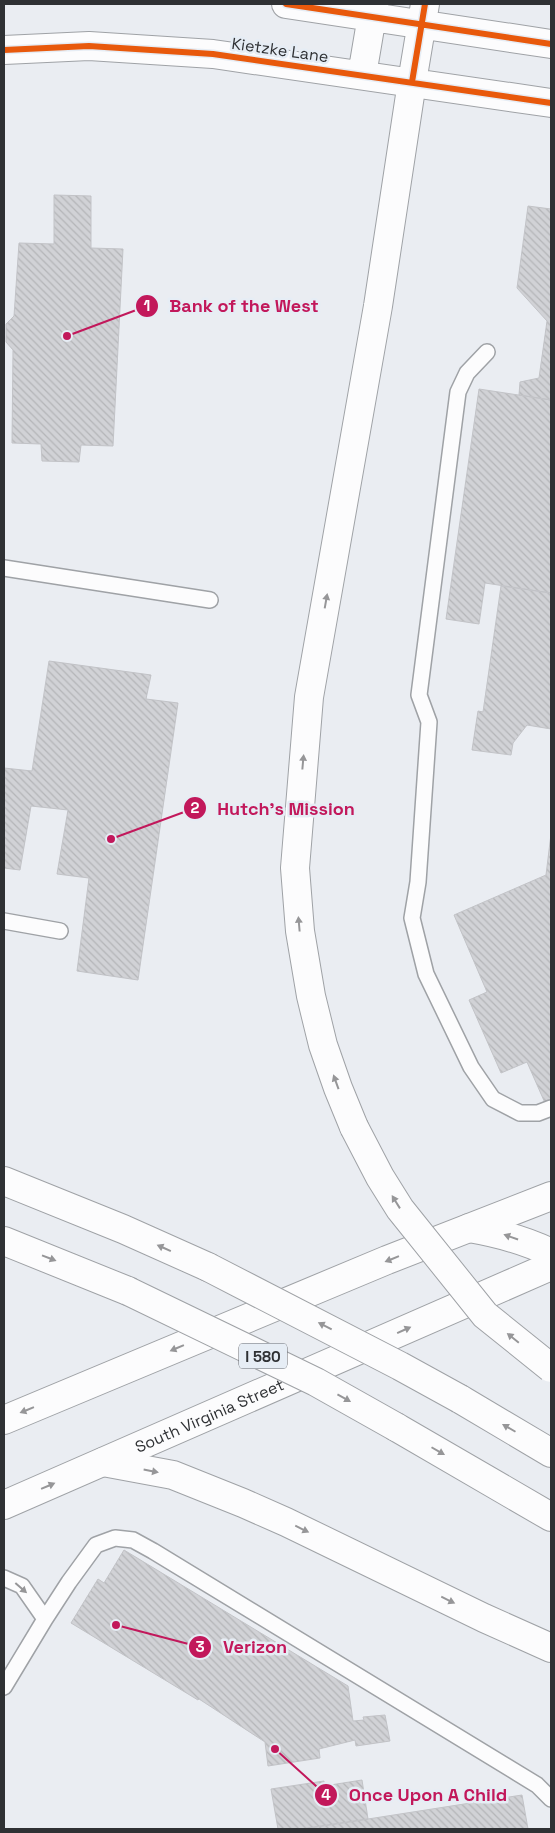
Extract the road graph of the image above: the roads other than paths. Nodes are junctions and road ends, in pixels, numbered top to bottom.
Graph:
1 (286, 4) edge
2 (372, 10) edge
3 (423, 14) edge
4 (551, 44) edge
5 (4, 50) edge
6 (362, 75) junction
7 (412, 82) junction
8 (551, 103) edge
9 (487, 352) dead end
10 (4, 568) edge
11 (210, 600) dead end
12 (4, 921) edge
13 (60, 931) dead end
14 (551, 1108) edge
15 (4, 1181) edge
16 (551, 1196) edge
17 (469, 1228) junction
18 (4, 1241) edge
19 (551, 1253) edge
20 (551, 1266) edge
21 (551, 1368) edge
22 (4, 1420) edge
23 (551, 1453) edge
24 (103, 1462) junction
25 (4, 1505) edge
26 (551, 1517) edge
27 (4, 1578) edge
28 (45, 1619) junction
29 (551, 1648) edge
30 (4, 1687) edge
31 (551, 1799) edge

1 - 2 main road
2 - 3 main road
2 - 6 main road
3 - 4 main road
3 - 7 main road
5 - 6 main road, Kietzke Lane
6 - 7 main road, Kietzke Lane
7 - 8 main road, Kietzke Lane
21 -> 7 main road, bridge
9 - 14 lane
10 - 11 lane
12 - 13 lane
23 -> 15 main road, bridge
16 - 17 main road
19 -> 17 main road
17 -> 22 main road
18 -> 26 main road, I 580, bridge
24 -> 20 main road, South Virginia Street
25 -> 24 main road, South Virginia Street
24 -> 29 main road
27 -> 28 lane
28 - 30 lane
28 - 31 lane

